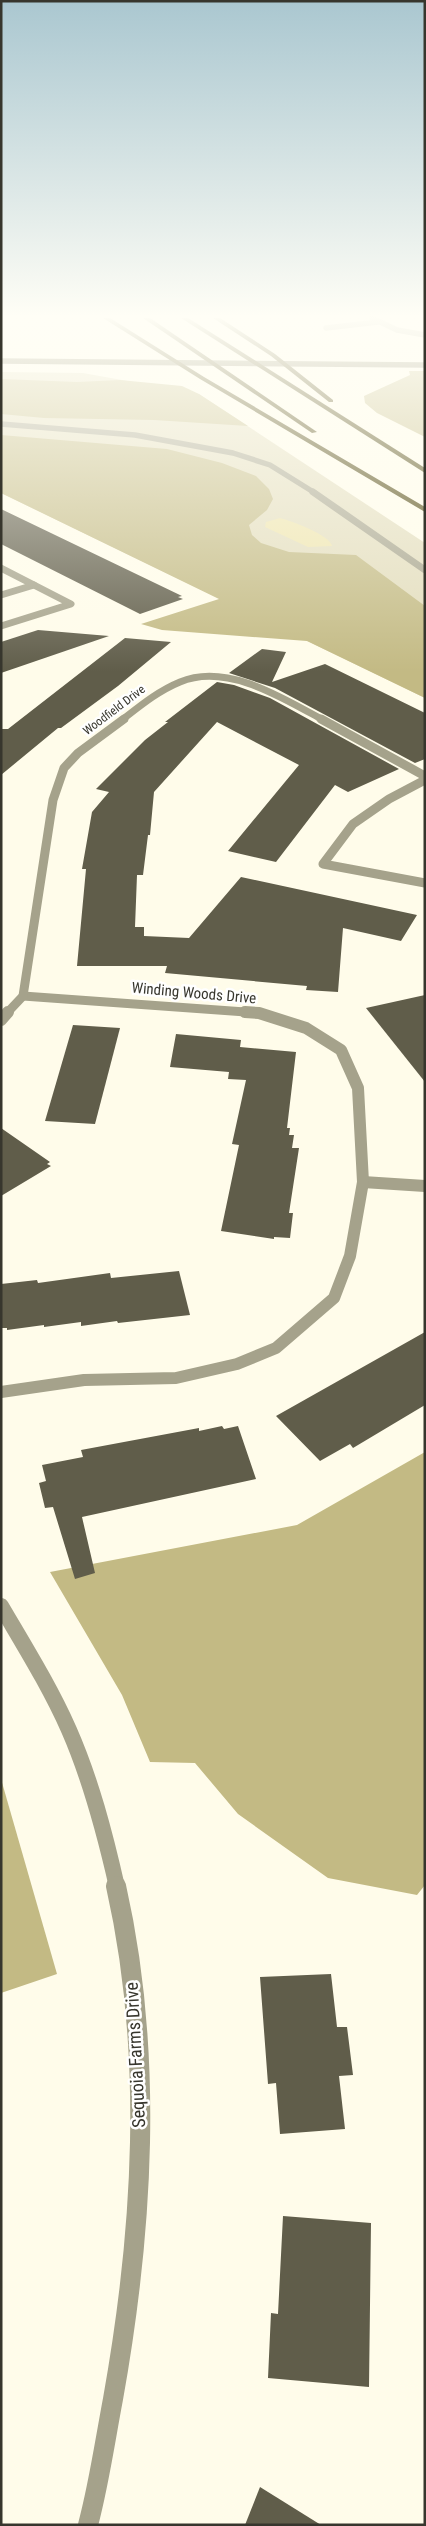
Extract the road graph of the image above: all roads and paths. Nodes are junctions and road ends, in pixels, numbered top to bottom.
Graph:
1 (140, 436) edge
2 (301, 436) edge
3 (371, 436) edge
4 (377, 436) edge
5 (345, 453) dead end
6 (425, 470) edge
7 (425, 508) edge
8 (1, 568) edge
9 (425, 570) edge
10 (34, 585) junction
11 (1, 595) edge
12 (1, 626) edge
13 (425, 776) edge
14 (425, 780) edge
15 (425, 883) edge
16 (23, 996) junction
17 (1, 1020) edge
18 (363, 1182) junction
19 (425, 1186) edge
20 (1, 1392) edge
21 (1, 1606) edge
22 (88, 2525) edge

1 - 9 street
2 - 7 highway
3 - 6 highway
4 - 6 highway
5 - 7 highway
8 - 10 street
10 - 11 street
10 - 12 street
13 - 16 street, Woodfield Drive
14 - 15 street
16 - 17 street
16 - 18 street, Winding Woods Drive
18 - 19 street
18 - 20 street, Winding Woods Drive
21 - 22 street, Sequoia Farms Drive

